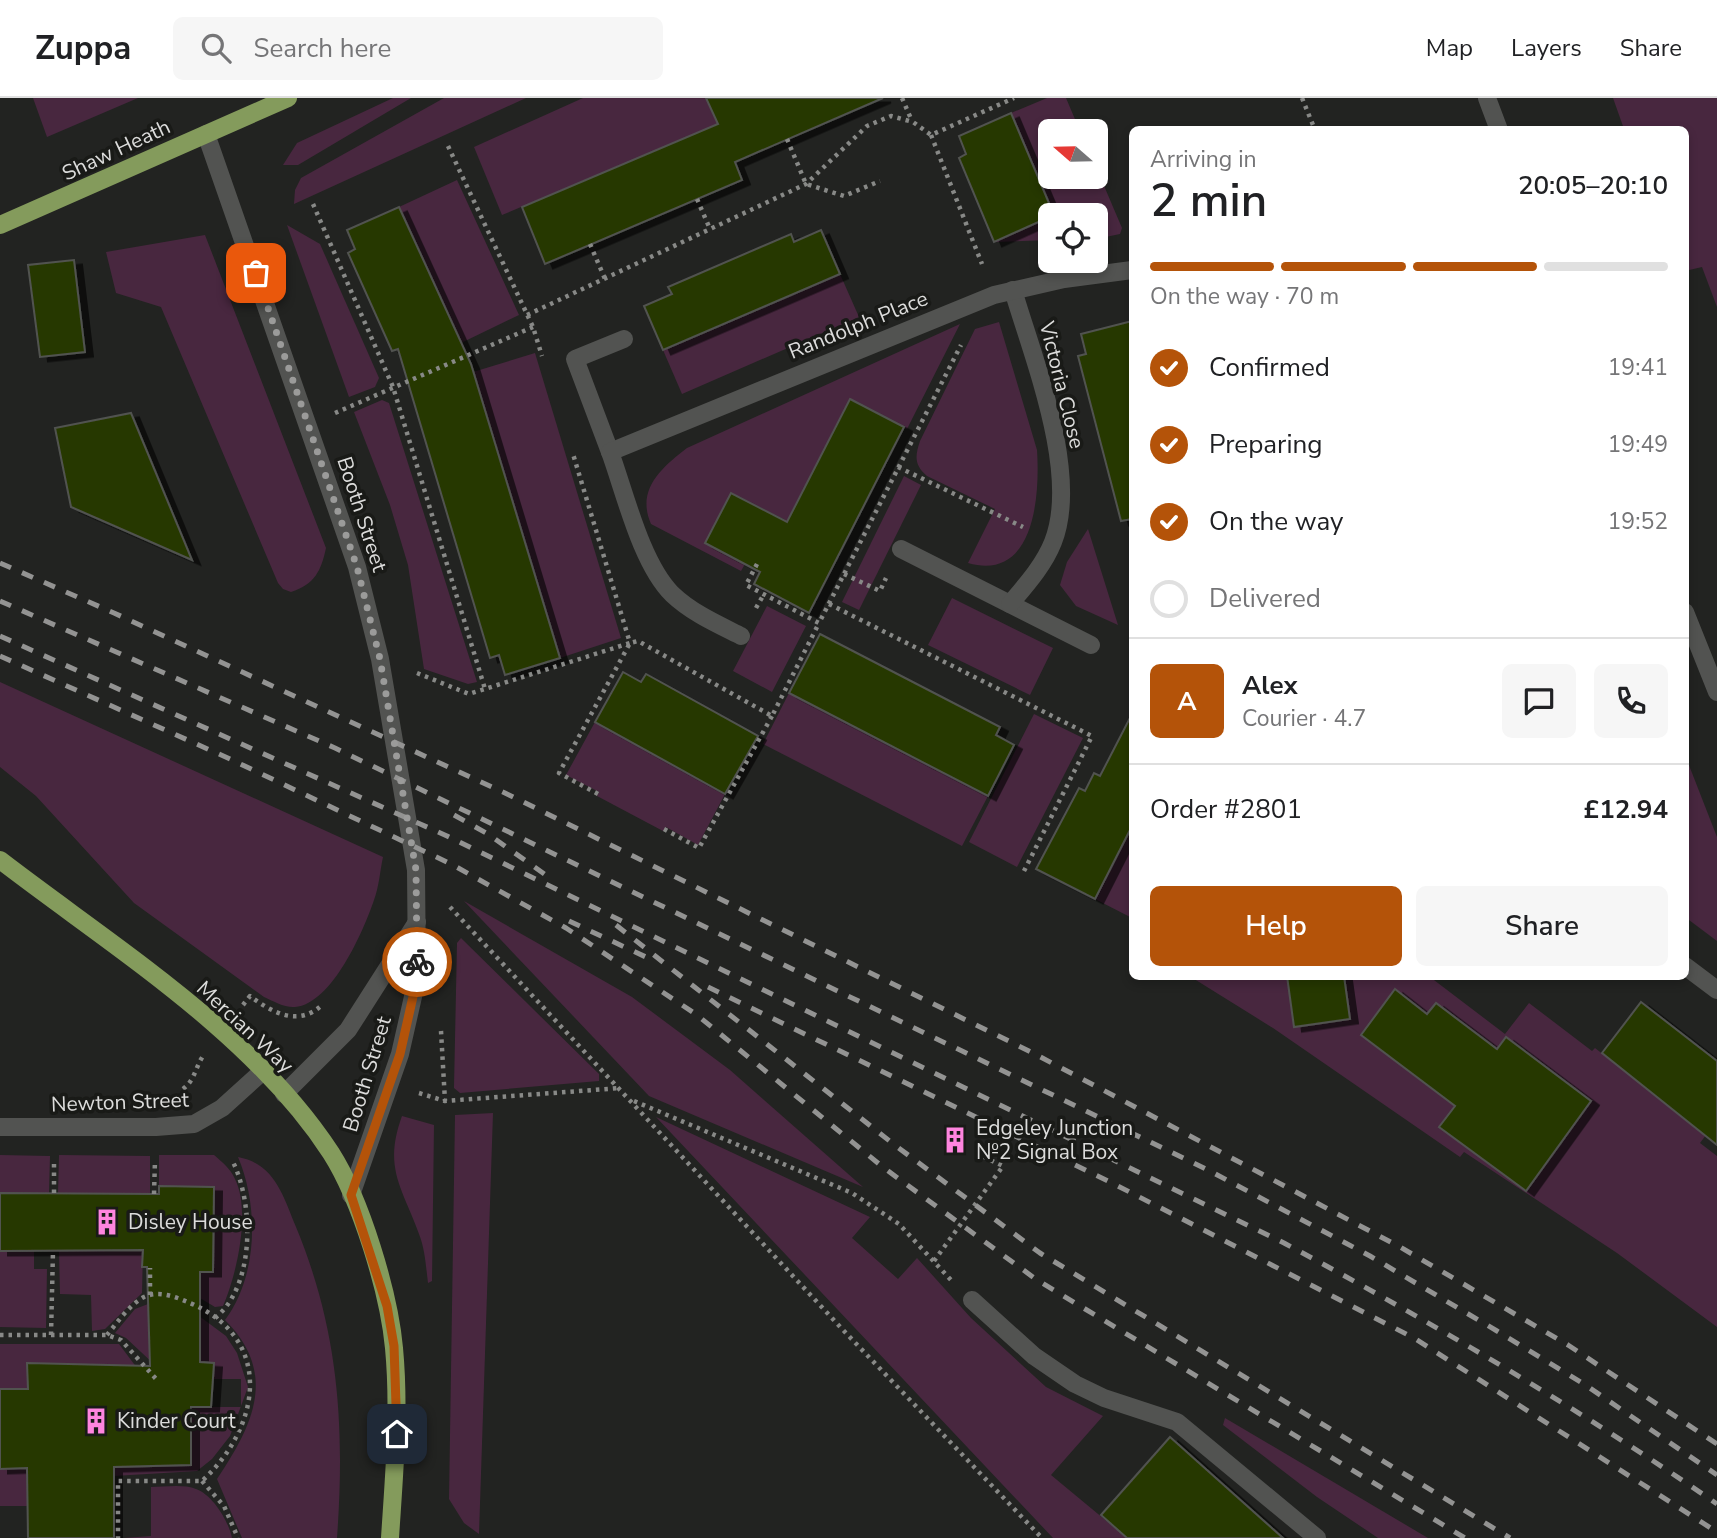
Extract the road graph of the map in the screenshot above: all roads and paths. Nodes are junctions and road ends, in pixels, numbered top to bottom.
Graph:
1 (288, 98) edge
2 (902, 98) edge
3 (1014, 98) edge
4 (1302, 98) edge
5 (1487, 98) edge
6 (913, 122) junction
7 (1313, 126) edge
8 (1498, 126) edge
9 (206, 134) junction
10 (932, 135) junction
11 (787, 139) dead end
12 (448, 146) dead end
13 (880, 181) dead end
14 (806, 184) junction
15 (697, 199) dead end
16 (313, 204) dead end
17 (0, 225) edge
18 (710, 229) junction
19 (590, 244) dead end
20 (1129, 270) edge
21 (605, 279) junction
22 (1013, 290) junction
23 (990, 296) junction
24 (527, 315) junction
25 (533, 327) junction
26 (624, 339) dead end
27 (545, 365) dead end
28 (393, 387) junction
29 (309, 425) junction
30 (568, 440) dead end
31 (610, 452) junction
32 (898, 467) junction
33 (1053, 542) junction
34 (901, 550) joint
35 (757, 564) dead end
36 (844, 574) junction
37 (830, 604) junction
38 (1010, 604) junction
39 (1689, 622) edge
40 (819, 623) junction
41 (741, 636) dead end
42 (629, 643) junction
43 (1091, 645) dead end
44 (380, 659) junction
45 (485, 689) junction
46 (1717, 691) edge
47 (772, 716) junction
48 (598, 794) dead end
49 (664, 829) dead end
50 (0, 860) edge
51 (416, 870) junction
52 (1022, 875) dead end
53 (417, 922) junction
54 (1689, 969) edge
55 (1717, 990) edge
56 (250, 996) dead end
57 (329, 997) dead end
58 (264, 1070) junction
59 (621, 1088) junction
60 (284, 1094) junction
61 (632, 1100) junction
62 (445, 1101) dead end
63 (0, 1127) edge
64 (984, 1157) dead end
65 (233, 1162) dead end
66 (351, 1195) junction
67 (53, 1251) dead end
68 (934, 1261) junction
69 (150, 1268) dead end
70 (150, 1295) junction
71 (972, 1300) joint
72 (215, 1318) junction
73 (0, 1335) edge
74 (51, 1335) junction
75 (107, 1335) junction
76 (157, 1380) dead end
77 (202, 1481) junction
78 (118, 1538) edge
79 (238, 1538) edge
80 (390, 1538) edge
81 (1042, 1538) edge
82 (1317, 1538) edge

1 - 9 main road, Shaw Heath
2 - 6 path
3 - 10 path
4 - 7 path
5 - 8 street
6 - 10 path
6 - 14 path
9 - 17 main road, Shaw Heath
9 - 29 street, Booth Street
10 - 23 path
11 - 14 path
12 - 24 path
13 - 14 path
14 - 18 path
15 - 18 path
16 - 28 path
18 - 21 path
19 - 21 path
20 - 22 street, Randolph Place
21 - 24 path
22 - 23 street, Randolph Place
22 - 33 street, Victoria Close
23 - 31 street, Randolph Place
23 - 32 path
24 - 25 path
25 - 27 path
25 - 28 path
26 - 31 street
28 - 29 path
28 - 45 path
29 - 44 street, Booth Street
30 - 42 path
31 - 41 street
32 - 33 path
32 - 36 path
33 - 38 street, Victoria Close
34 - 36 path
34 - 38 street
35 - 40 path
36 - 37 path
37 - 40 path
37 - 52 path
38 - 43 street
39 - 46 street
40 - 47 path
42 - 45 path
42 - 47 path
42 - 48 path
44 - 45 path
44 - 51 street, Booth Street
47 - 49 path
50 - 58 main road, Mercian Way
51 - 53 street, Booth Street
51 - 59 path
53 - 60 street, Booth Street
53 - 66 street, Booth Street
54 - 55 street
56 - 57 path
58 - 60 main road, Mercian Way
58 - 63 street, Newton Street
59 - 61 path
59 - 62 path
60 - 66 main road, Mercian Way
61 - 68 path
61 - 81 path
64 - 68 path
65 - 72 path
66 - 80 main road, Mercian Way
67 - 74 path
68 - 71 path
69 - 70 path
70 - 72 path
70 - 75 path
71 - 82 street
72 - 77 path
73 - 74 path
74 - 75 path
75 - 76 path
77 - 78 path
77 - 79 path

